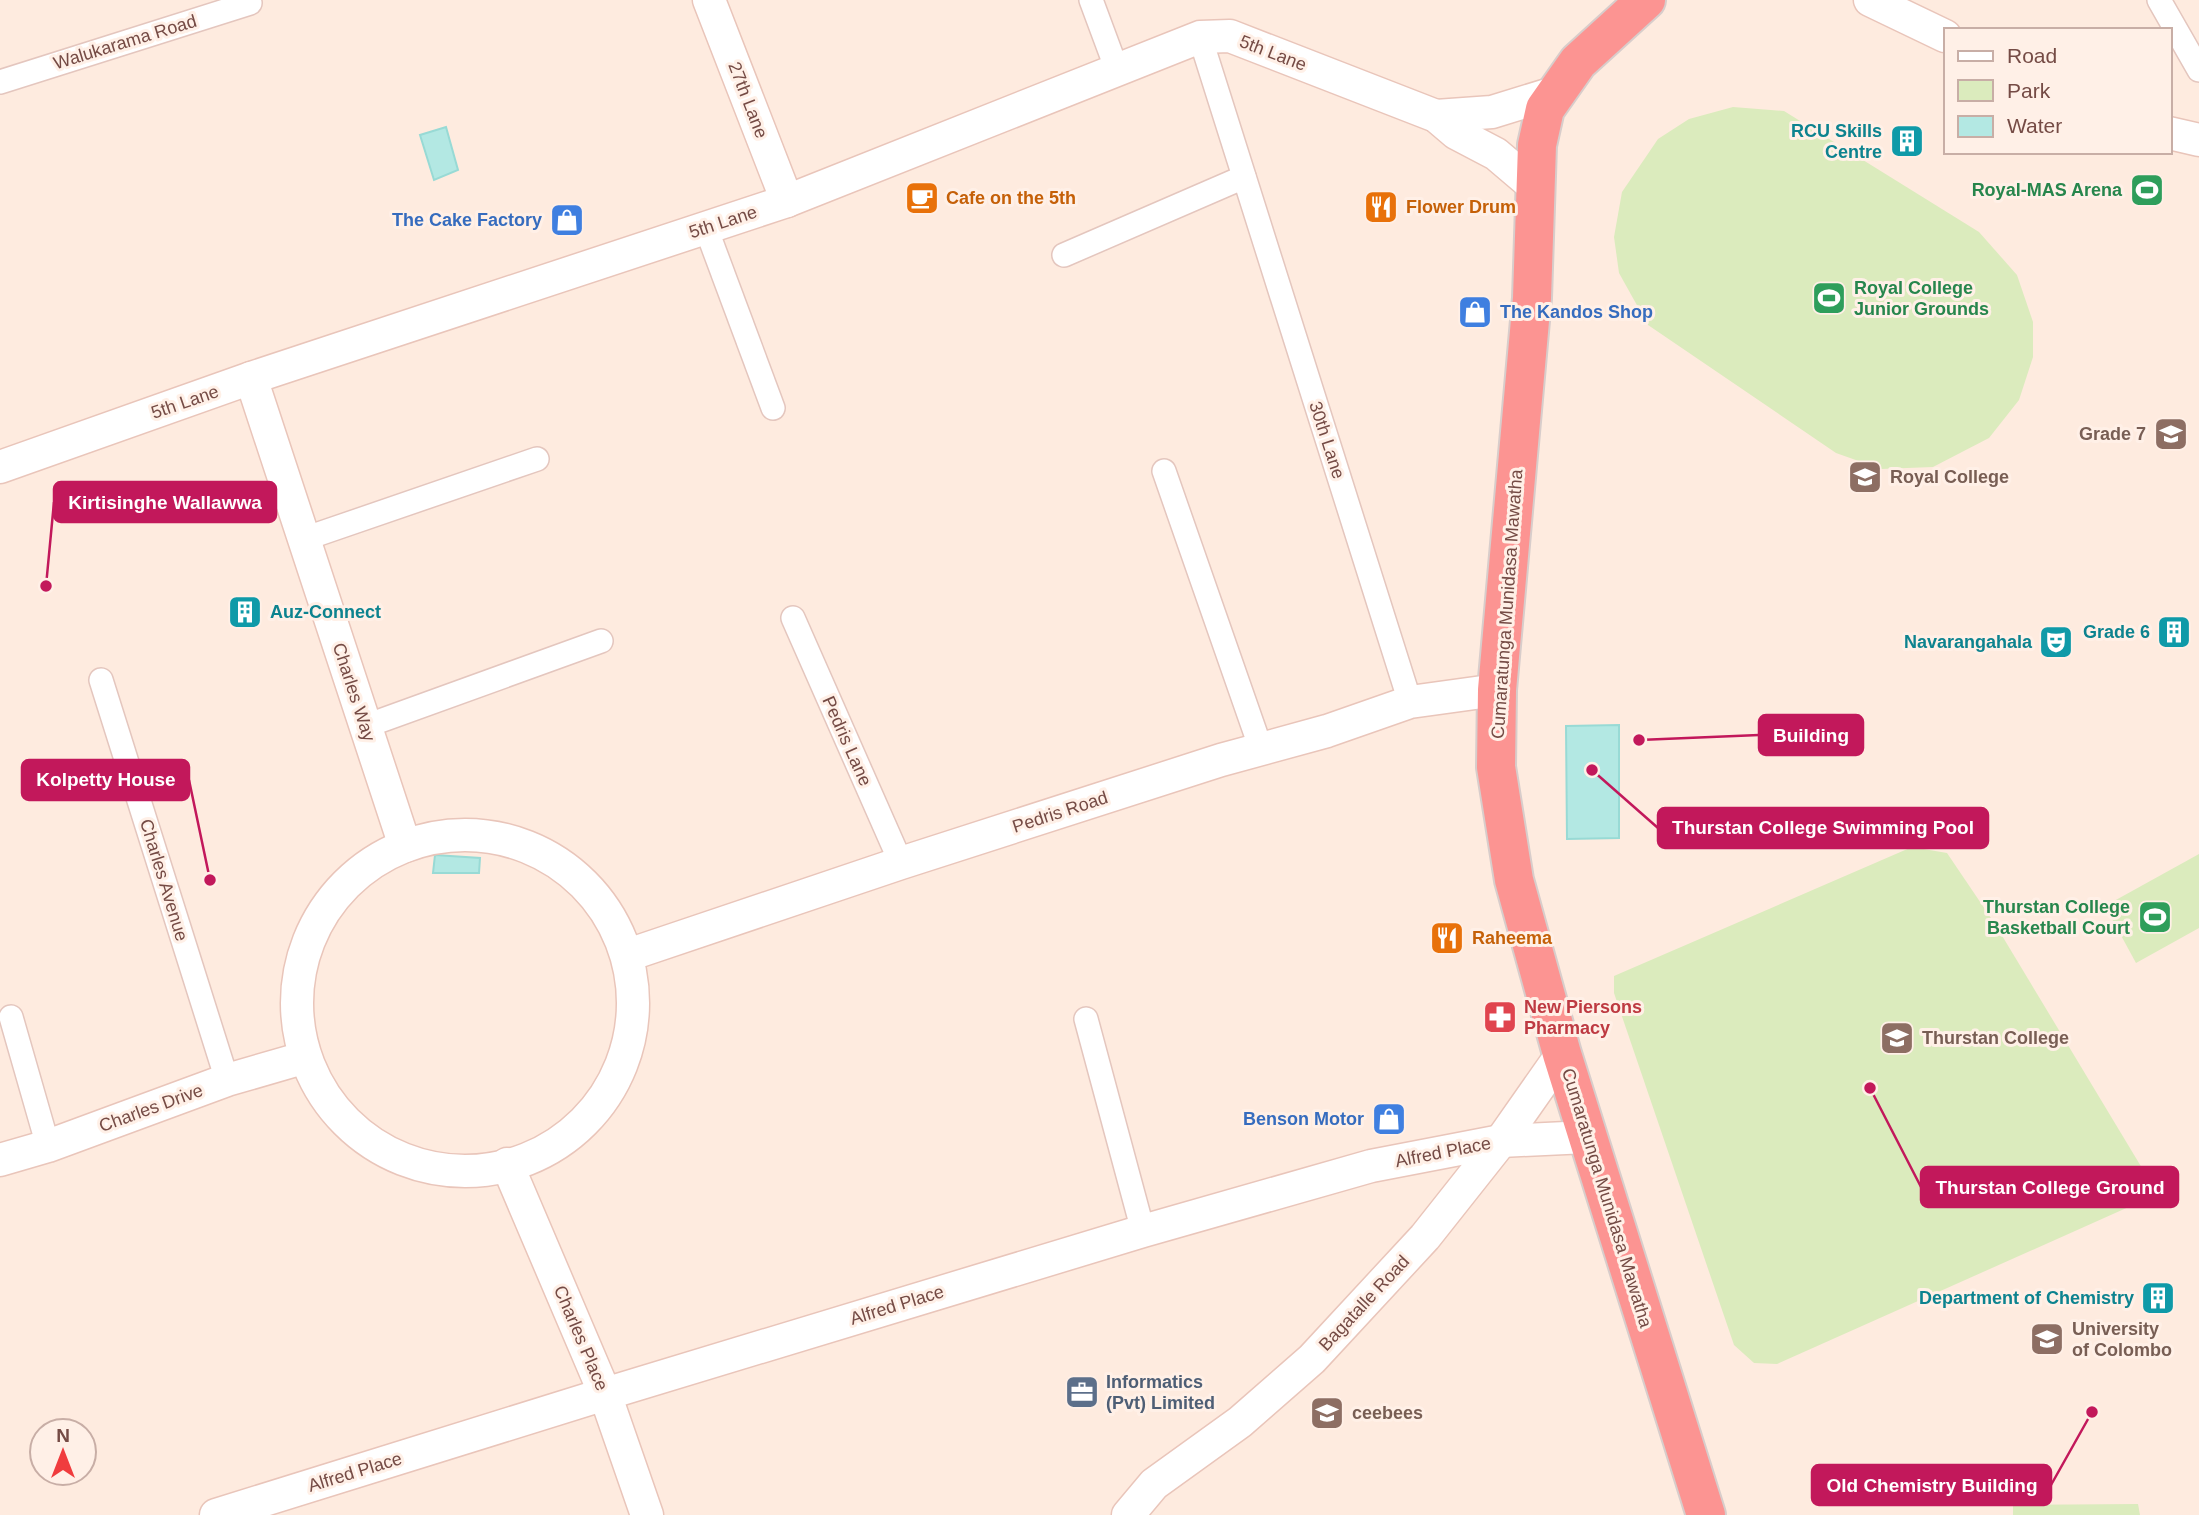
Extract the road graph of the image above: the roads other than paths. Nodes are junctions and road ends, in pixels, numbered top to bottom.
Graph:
1 (709, 0) edge
2 (1091, 0) edge
3 (1646, 0) edge
4 (1870, 0) edge
5 (2159, 0) edge
6 (250, 3) dead end
7 (1944, 36) edge
8 (1200, 37) junction
9 (1117, 70) junction
10 (2199, 70) edge
11 (0, 82) edge
12 (1557, 92) junction
13 (1436, 116) junction
14 (2171, 133) edge
15 (2199, 140) edge
16 (1244, 177) junction
17 (1536, 188) junction
18 (787, 201) junction
19 (706, 228) junction
20 (1064, 255) dead end
21 (251, 378) junction
22 (773, 408) dead end
23 (537, 459) dead end
24 (0, 467) edge
25 (1164, 471) dead end
26 (304, 539) junction
27 (793, 618) dead end
28 (601, 641) dead end
29 (101, 680) dead end
30 (1497, 690) junction
31 (1410, 702) junction
32 (366, 726) junction
33 (1261, 749) junction
34 (405, 846) junction
35 (901, 863) junction
36 (628, 955) junction
37 (11, 1017) dead end
38 (1086, 1019) dead end
39 (1562, 1054) junction
40 (303, 1058) junction
41 (227, 1080) junction
42 (1587, 1137) junction
43 (1501, 1141) junction
44 (48, 1146) junction
45 (0, 1160) edge
46 (507, 1164) junction
47 (1143, 1231) junction
48 (605, 1394) junction
49 (216, 1515) edge
50 (647, 1515) edge
51 (1128, 1515) edge
52 (1706, 1515) edge

1 - 18 street, 27th Lane
2 - 9 street
3 - 12 highway, Cumaratunga Munidasa Mawatha
4 - 7 street
5 - 10 street
6 - 11 street, Walukarama Road
8 - 9 street, 5th Lane
8 - 13 street, 5th Lane
8 - 16 street, 30th Lane
9 - 18 street, 5th Lane
12 - 13 street, 5th Lane
12 - 17 highway, Cumaratunga Munidasa Mawatha
13 - 17 street, 5th Lane
14 - 15 street
16 - 20 street
16 - 31 street, 30th Lane
17 - 30 highway, Cumaratunga Munidasa Mawatha
18 - 19 street, 5th Lane
19 - 21 street, 5th Lane
19 - 22 street
21 - 24 street, 5th Lane
21 - 26 street, Charles Way
23 - 26 street
25 - 33 street
26 - 32 street, Charles Way
27 - 35 street, Pedris Lane
28 - 32 street
29 - 41 street, Charles Avenue
30 - 31 street, Pedris Road
30 - 39 highway, Cumaratunga Munidasa Mawatha
31 - 33 street, Pedris Road
32 - 34 street, Charles Way
33 - 35 street, Pedris Road
34 - 36 street
34 - 40 street
35 - 36 street, Pedris Road
36 - 46 street
37 - 44 street
38 - 47 street
39 - 42 highway, Cumaratunga Munidasa Mawatha
39 - 43 street, Bagatalle Road
40 - 41 street, Charles Drive
40 - 46 street
41 - 44 street, Charles Drive
42 - 43 street, Alfred Place
42 - 52 highway, Cumaratunga Munidasa Mawatha
43 - 47 street, Alfred Place
43 - 51 street, Bagatalle Road
44 - 45 street, Charles Drive
46 - 48 street, Charles Place
47 - 48 street, Alfred Place
48 - 49 street, Alfred Place
48 - 50 street, Charles Place

